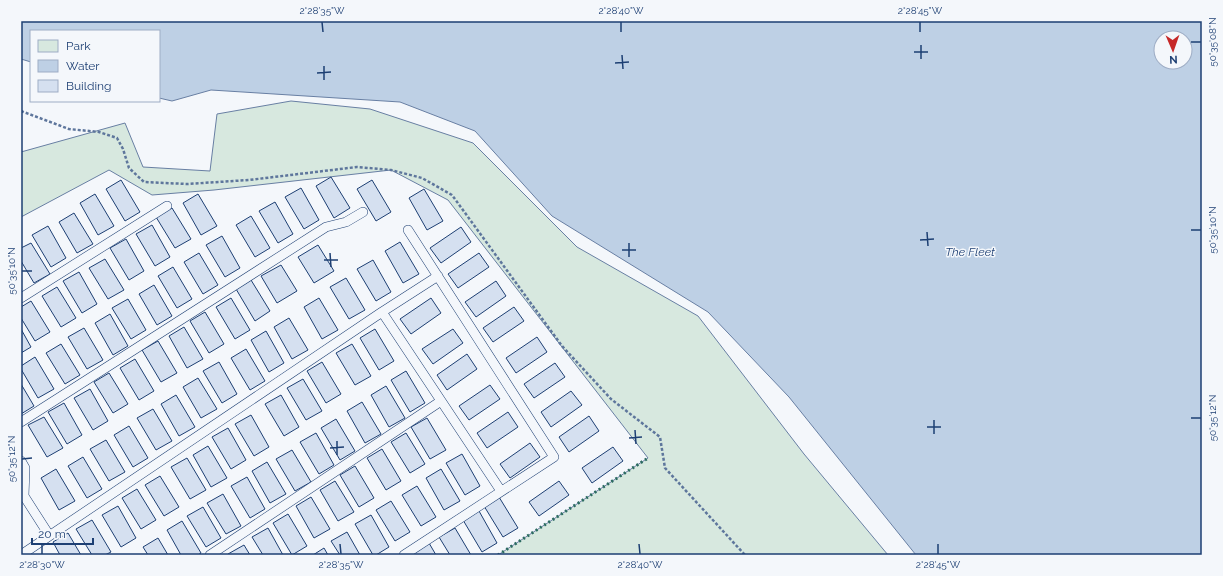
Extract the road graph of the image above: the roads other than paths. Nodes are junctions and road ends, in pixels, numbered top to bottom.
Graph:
1 (167, 206) dead end
2 (363, 212) dead end
3 (408, 230) dead end
4 (438, 276) junction
5 (21, 298) edge
6 (382, 312) junction
7 (441, 401) junction
8 (21, 422) edge
9 (21, 461) edge
10 (502, 491) junction
11 (49, 535) junction
12 (21, 555) edge
13 (210, 555) edge
14 (404, 555) edge

1 - 5 lane
2 - 8 lane
3 - 4 lane
4 - 6 lane
4 - 10 lane
6 - 7 lane
6 - 11 lane
7 - 10 lane
7 - 13 lane
9 - 11 lane
10 - 14 lane
11 - 12 lane

